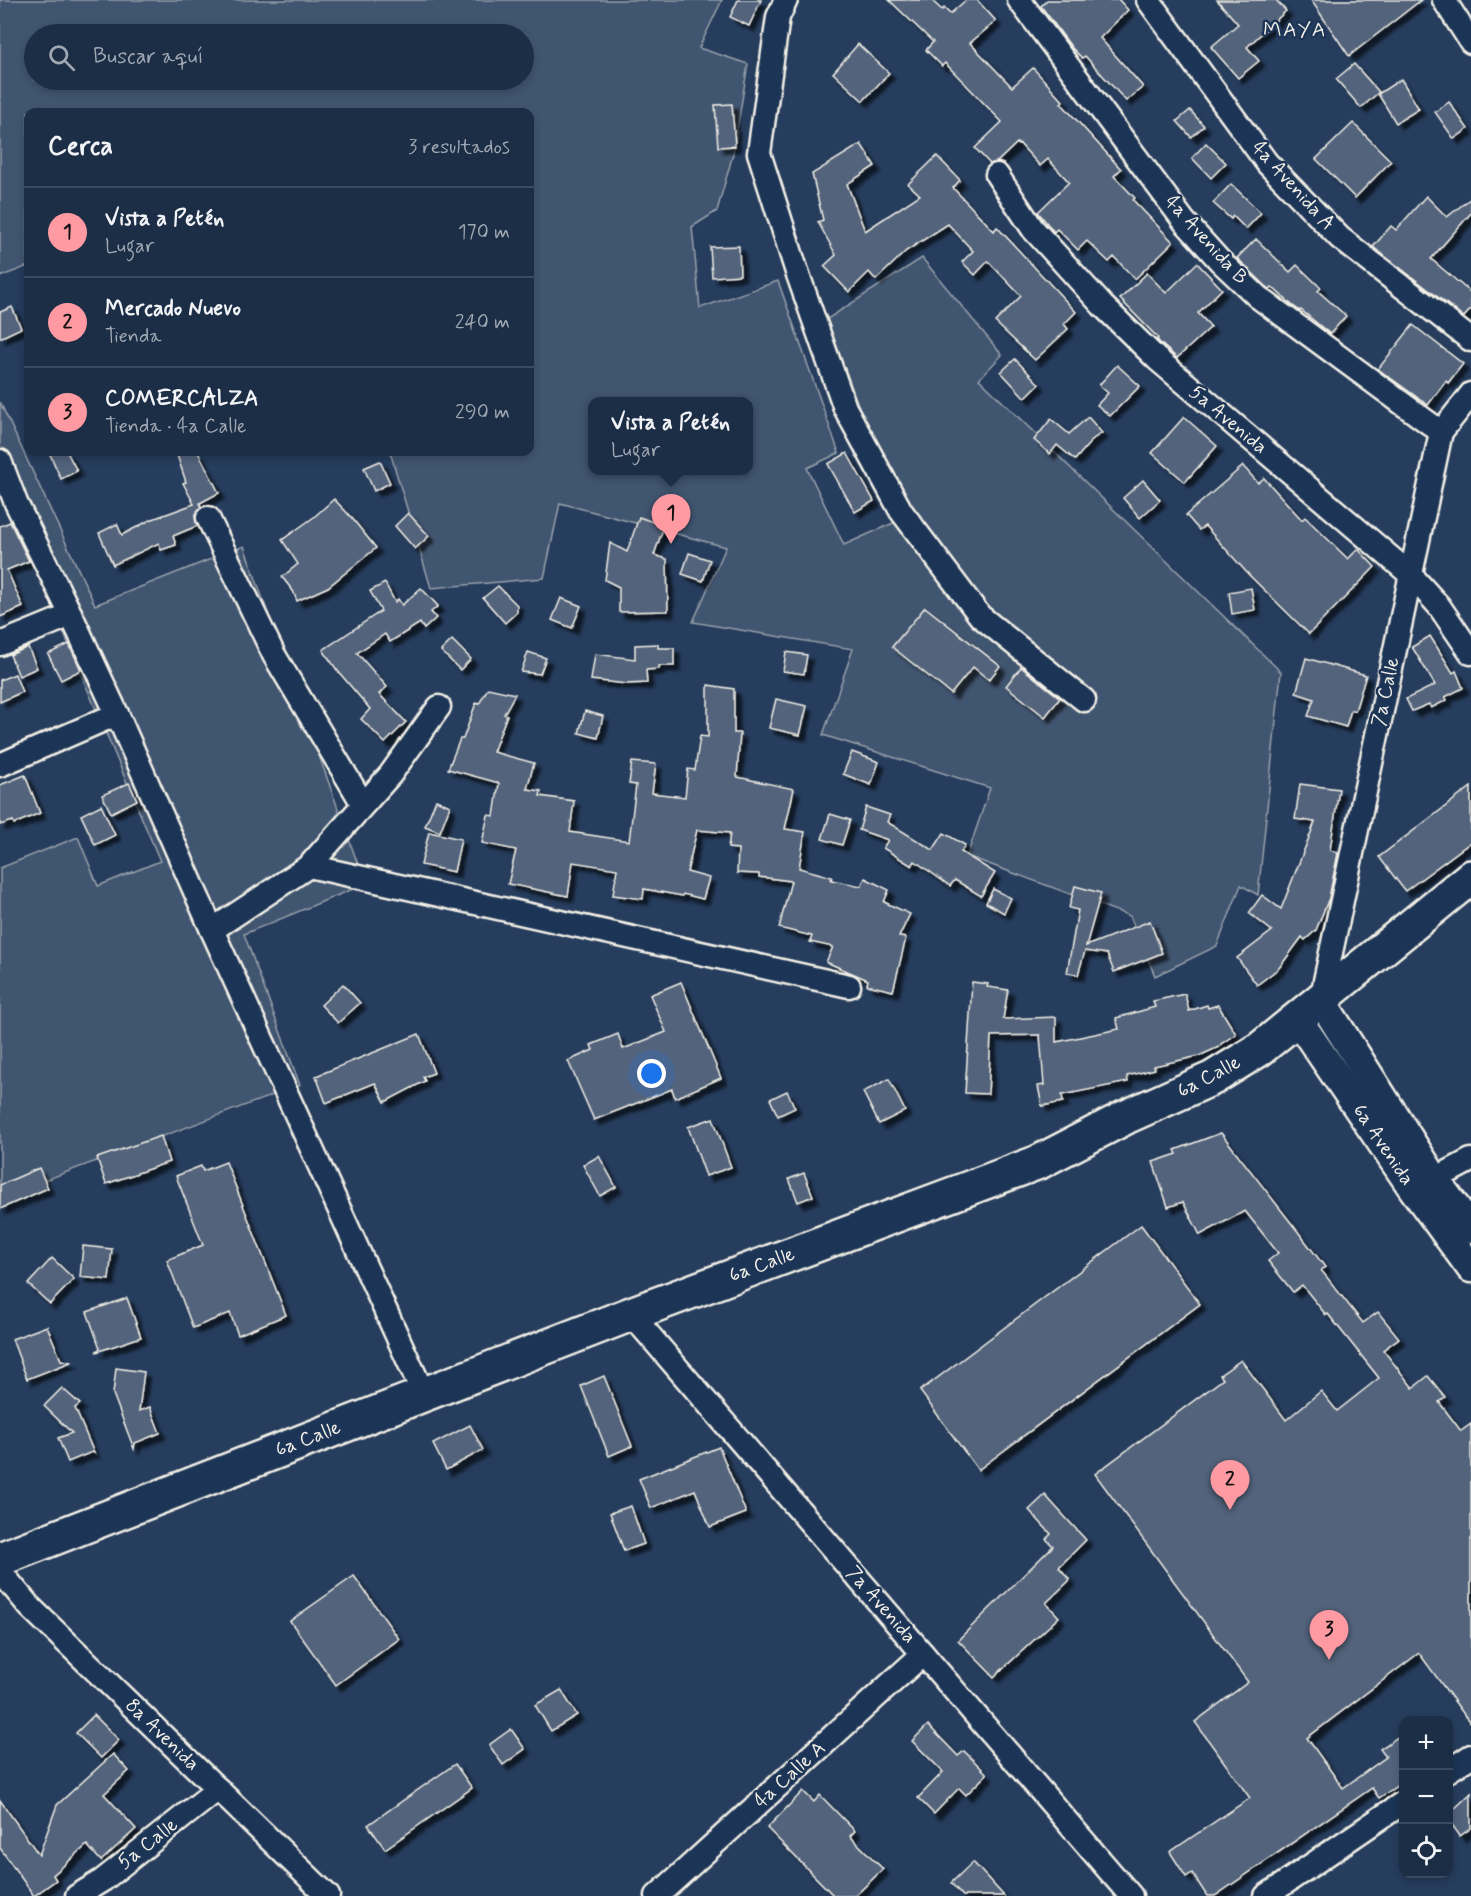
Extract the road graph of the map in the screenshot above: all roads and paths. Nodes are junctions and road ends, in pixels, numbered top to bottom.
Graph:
1 (786, 0) edge
2 (1019, 0) edge
3 (1148, 0) edge
4 (1444, 0) edge
5 (1471, 42) edge
6 (998, 175) dead end
7 (1471, 340) edge
8 (1471, 394) edge
9 (1441, 432) junction
10 (0, 461) edge
11 (8, 506) edge
12 (208, 518) dead end
13 (1411, 575) junction
14 (71, 615) junction
15 (0, 644) edge
16 (1471, 653) edge
17 (1084, 700) dead end
18 (439, 707) dead end
19 (117, 714) junction
20 (0, 765) edge
21 (363, 804) junction
22 (309, 866) junction
23 (1471, 877) edge
24 (212, 930) junction
25 (849, 986) dead end
26 (1310, 1010) junction
27 (1471, 1160) edge
28 (1425, 1185) junction
29 (1471, 1228) edge
30 (1471, 1268) edge
31 (631, 1314) junction
32 (423, 1395) junction
33 (0, 1559) edge
34 (0, 1571) edge
35 (923, 1654) junction
36 (1471, 1756) edge
37 (1450, 1770) edge
38 (218, 1789) junction
39 (1399, 1805) edge
40 (77, 1896) edge
41 (328, 1896) edge
42 (657, 1896) edge
43 (1131, 1896) edge
44 (1266, 1896) edge

1 - 17 street
2 - 9 street, 4a Avenida B
3 - 7 street, 4a Avenida A
4 - 5 street
6 - 13 street, 5a Avenida
8 - 9 street, 7a Calle
9 - 13 street, 7a Calle
10 - 11 street
11 - 14 street
12 - 21 street
13 - 16 street, 5a Avenida
13 - 26 street, 7a Calle
14 - 15 street
14 - 19 street
18 - 21 street
19 - 20 street
19 - 24 street
21 - 22 street
22 - 24 street
22 - 25 street
23 - 26 main road, 6a Calle
24 - 32 street
26 - 28 street, 6a Avenida
26 - 31 main road, 6a Calle
27 - 28 street
28 - 29 street, 6a Avenida
28 - 30 street, 6a Avenida
31 - 32 main road, 6a Calle
31 - 35 street, 7a Avenida
32 - 33 main road, 6a Calle
34 - 38 street, 8a Avenida
35 - 42 street, 4a Calle A
35 - 43 street, 7a Avenida
36 - 37 street
38 - 40 street, 5a Calle
38 - 41 street, 8a Avenida
39 - 44 street

